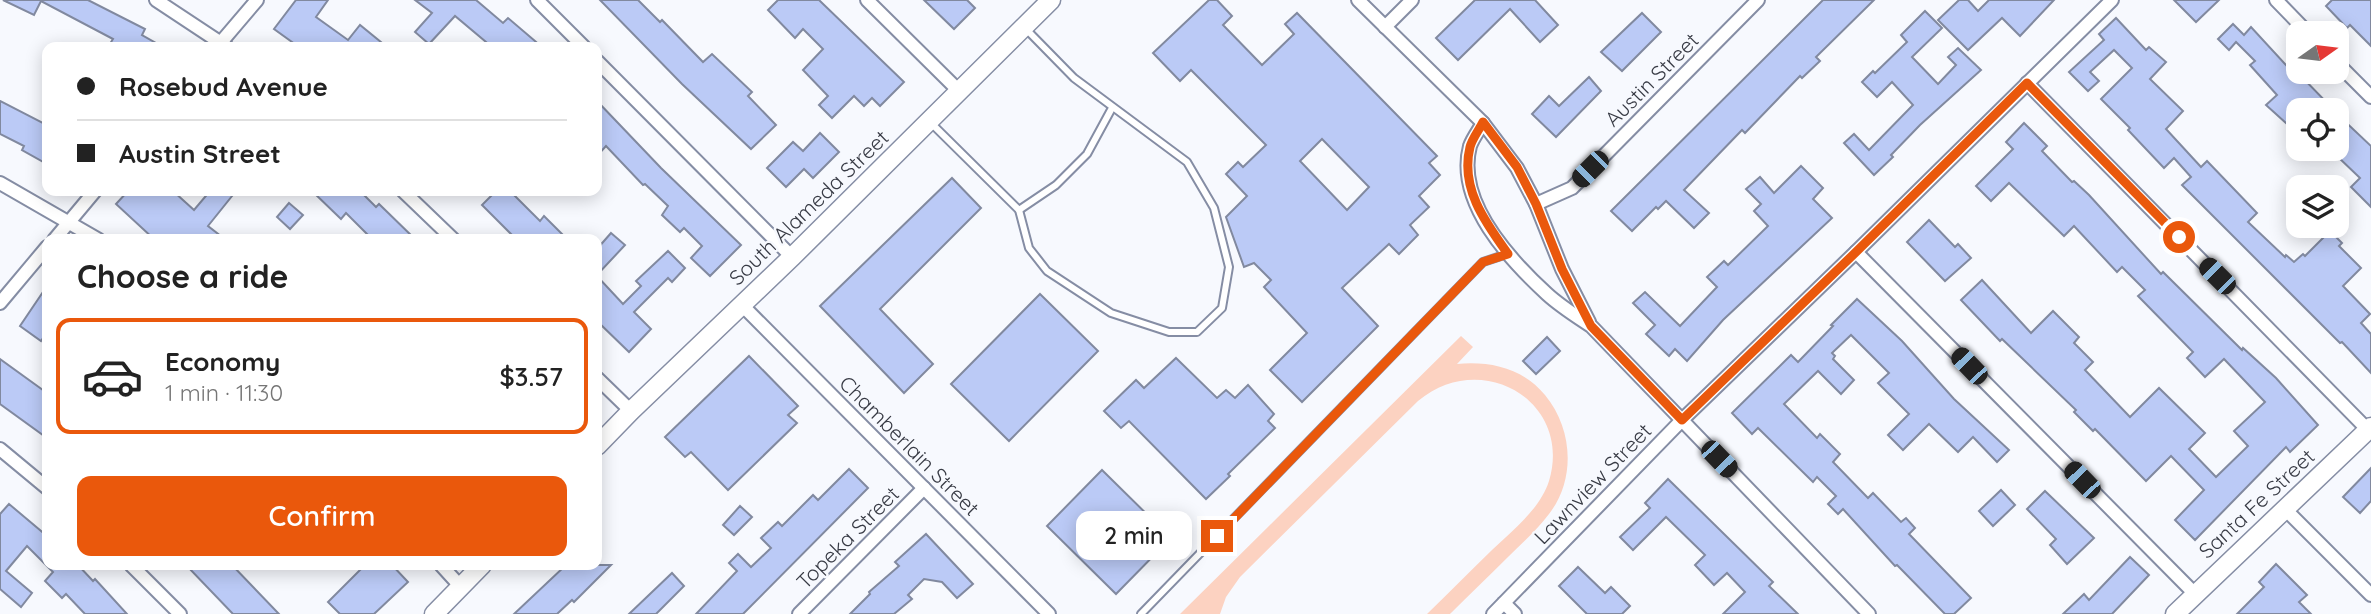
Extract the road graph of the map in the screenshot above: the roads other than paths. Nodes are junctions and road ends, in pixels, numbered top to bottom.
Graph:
1 (156, 0) edge
2 (257, 0) edge
3 (537, 0) edge
4 (867, 0) edge
5 (1051, 0) edge
6 (1358, 0) edge
7 (1412, 0) edge
8 (1758, 0) edge
9 (2112, 0) edge
10 (2276, 0) edge
11 (2296, 21) edge
12 (1024, 27) junction
13 (1385, 27) junction
14 (215, 42) edge
15 (224, 42) edge
16 (578, 42) edge
17 (602, 66) edge
18 (2349, 75) edge
19 (2027, 83) junction
20 (960, 92) junction
21 (2371, 97) edge
22 (1112, 108) junction
23 (930, 121) junction
24 (1483, 122) junction
25 (0, 183) edge
26 (91, 196) edge
27 (408, 196) edge
28 (1536, 204) junction
29 (1019, 210) junction
30 (70, 221) junction
31 (59, 234) edge
32 (90, 234) edge
33 (448, 234) edge
34 (1856, 252) junction
35 (42, 253) edge
36 (1508, 254) junction
37 (792, 257) junction
38 (0, 303) edge
39 (742, 305) junction
40 (1591, 326) junction
41 (602, 383) edge
42 (631, 411) junction
43 (1682, 420) junction
44 (2370, 429) edge
45 (602, 441) edge
46 (0, 449) edge
47 (42, 484) edge
48 (924, 488) junction
49 (2285, 509) junction
50 (136, 570) edge
51 (446, 570) edge
52 (477, 570) edge
53 (461, 587) junction
54 (2195, 594) junction
55 (2371, 595) edge
56 (1504, 603) junction
57 (180, 614) edge
58 (434, 614) edge
59 (799, 614) edge
60 (1049, 614) edge
61 (1141, 614) edge
62 (1493, 614) edge
63 (1515, 614) edge
64 (1869, 614) edge
65 (2175, 614) edge

1 - 14 street
2 - 15 street
3 - 16 street
4 - 20 street
5 - 12 main road, South Alameda Street
6 - 13 street
7 - 13 street
8 - 28 street, Austin Street
9 - 19 street, Lawnview Street
10 - 11 street
12 - 20 main road, South Alameda Street
12 - 22 lane
13 - 24 street
17 - 37 street
18 - 21 street
19 - 34 street, Lawnview Street
19 - 44 street
20 - 23 main road, South Alameda Street
22 - 29 lane
22 - 29 lane
23 - 29 lane
23 - 37 main road, South Alameda Street
24 - 28 street
24 - 36 street
25 - 30 street
26 - 30 street
27 - 33 street
28 - 40 street
30 - 31 street
30 - 32 street
34 - 43 street, Lawnview Street
34 - 54 street
35 - 38 street
36 - 40 street
36 - 61 lane
37 - 39 main road, South Alameda Street
39 - 42 main road, South Alameda Street
39 - 48 street, Chamberlain Street
40 - 43 street
41 - 42 street
42 - 45 main road, South Alameda Street
43 - 56 street, Lawnview Street
43 - 64 street
44 - 49 main road, Santa Fe Street
46 - 47 street
48 - 59 street, Topeka Street
48 - 60 street, Chamberlain Street
49 - 54 main road, Santa Fe Street
49 - 55 street
50 - 57 street
51 - 53 street
52 - 53 main road
53 - 58 main road
54 - 65 main road, Santa Fe Street
56 - 62 street, Lawnview Street
56 - 63 street

